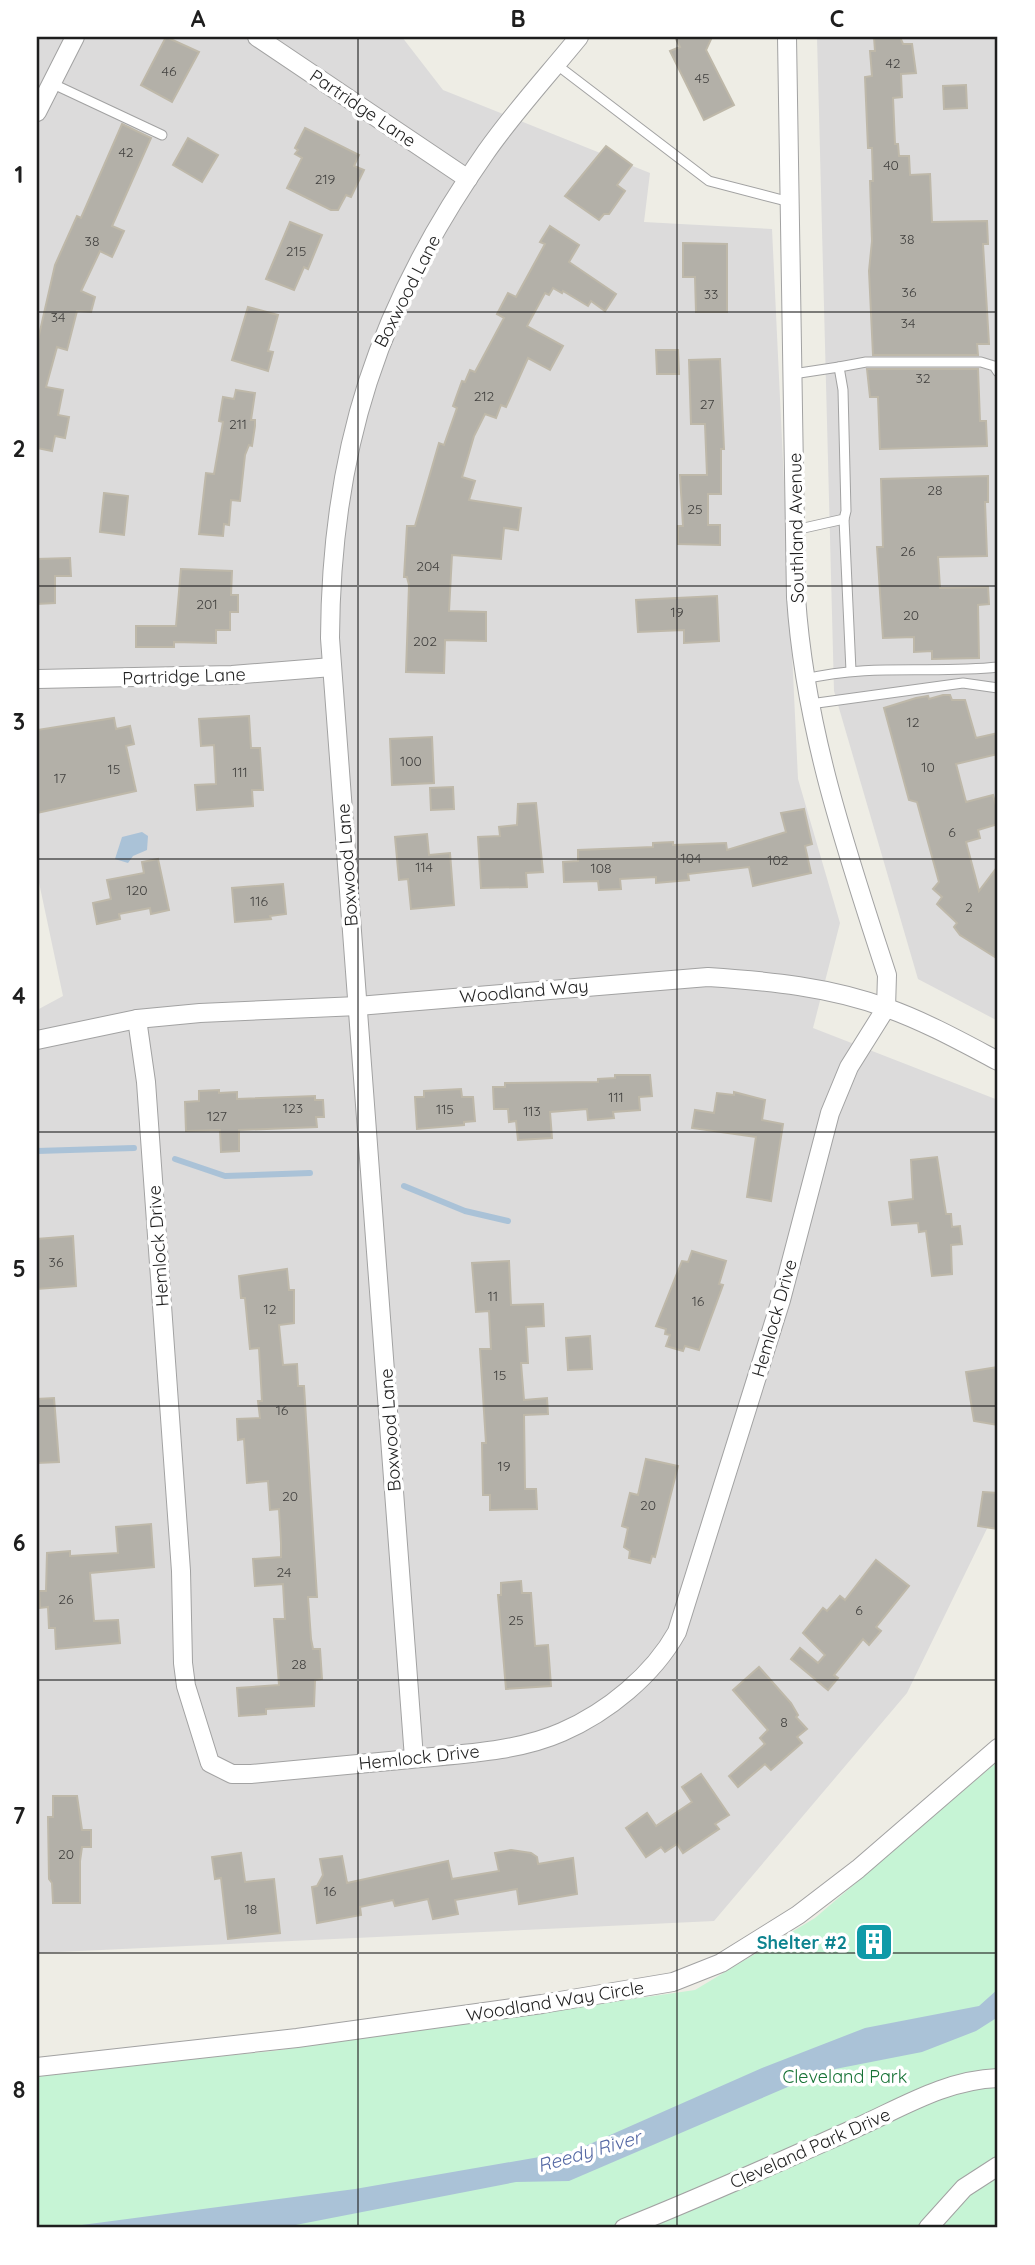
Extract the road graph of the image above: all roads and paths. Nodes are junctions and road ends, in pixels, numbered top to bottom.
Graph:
1 (75, 37) edge
2 (257, 37) edge
3 (579, 37) edge
4 (787, 37) edge
5 (557, 65) junction
6 (51, 83) junction
7 (37, 112) edge
8 (162, 135) dead end
9 (468, 179) junction
10 (790, 202) junction
11 (839, 367) junction
12 (998, 372) edge
13 (793, 374) junction
14 (845, 519) junction
15 (795, 530) junction
16 (332, 667) junction
17 (998, 667) edge
18 (851, 671) junction
19 (37, 679) edge
20 (804, 679) junction
21 (998, 688) edge
22 (808, 704) junction
23 (358, 1006) junction
24 (886, 1008) junction
25 (137, 1019) junction
26 (37, 1040) edge
27 (998, 1060) edge
28 (998, 1748) edge
29 (414, 1759) junction
30 (37, 2067) edge
31 (998, 2078) edge
32 (998, 2166) edge
33 (624, 2228) edge
34 (928, 2228) edge

1 - 6 street
2 - 9 street, Partridge Lane
3 - 5 street, Boxwood Lane
4 - 10 street, Southland Avenue
5 - 9 street, Boxwood Lane
5 - 10 lane
6 - 7 street
6 - 8 lane
9 - 16 street, Boxwood Lane
10 - 13 street, Southland Avenue
11 - 12 lane
11 - 13 lane
11 - 14 lane
13 - 15 street, Southland Avenue
14 - 15 lane
14 - 18 lane
15 - 20 street, Southland Avenue
16 - 19 street, Partridge Lane
16 - 23 street, Boxwood Lane
17 - 18 lane
18 - 20 lane
20 - 22 street, Southland Avenue
21 - 22 lane
22 - 24 street, Southland Avenue
23 - 24 street, Woodland Way
23 - 25 street, Woodland Way
23 - 29 street, Boxwood Lane
24 - 27 street, Woodland Way
24 - 29 street, Hemlock Drive
25 - 26 street, Woodland Way
25 - 29 street, Hemlock Drive
28 - 30 street, Woodland Way Circle
31 - 33 street, Cleveland Park Drive
32 - 34 street

